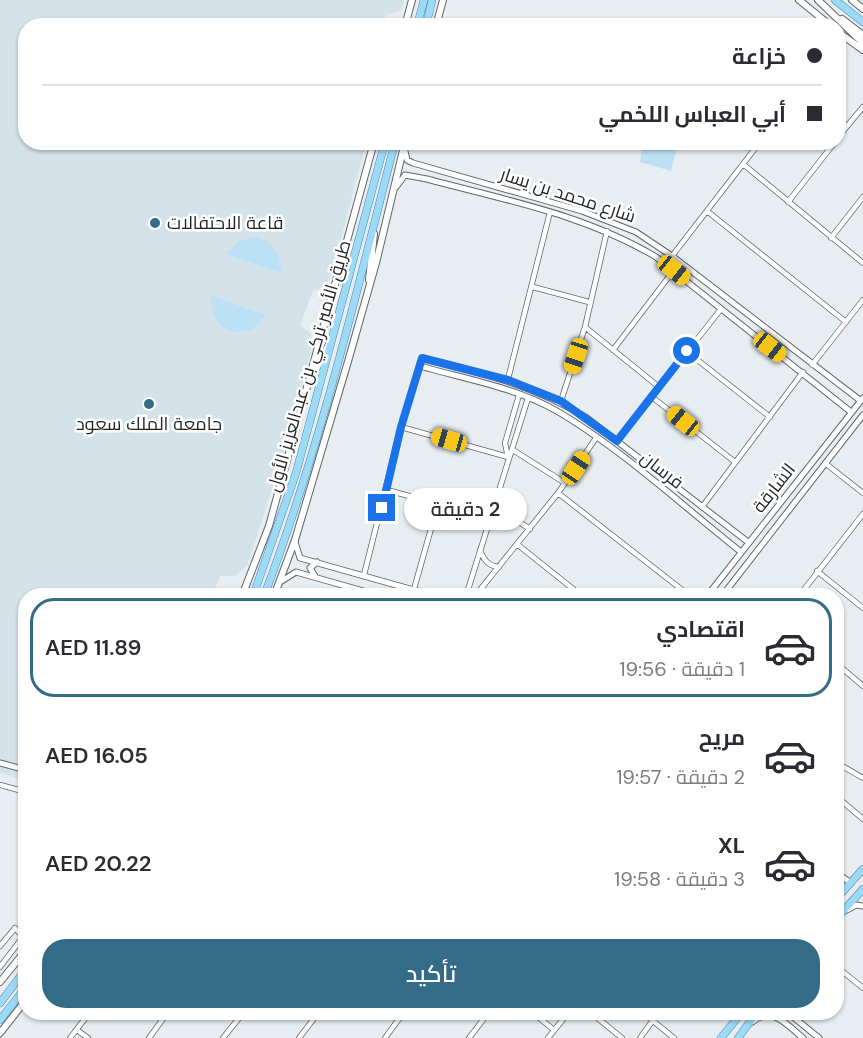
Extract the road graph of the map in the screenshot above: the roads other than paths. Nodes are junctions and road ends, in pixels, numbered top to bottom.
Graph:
1 (412, 0) edge
2 (424, 0) edge
3 (432, 0) edge
4 (443, 0) edge
5 (799, 0) edge
6 (818, 0) edge
7 (835, 0) edge
8 (852, 0) edge
9 (863, 9) edge
10 (407, 18) edge
11 (419, 18) edge
12 (428, 18) edge
13 (438, 18) edge
14 (821, 18) edge
15 (837, 18) edge
16 (841, 18) edge
17 (846, 22) edge
18 (863, 22) edge
19 (846, 27) edge
20 (863, 35) edge
21 (846, 40) edge
22 (863, 43) edge
23 (863, 50) edge
24 (863, 106) edge
25 (846, 127) edge
26 (372, 150) edge
27 (384, 150) edge
28 (393, 150) edge
29 (403, 150) edge
30 (405, 150) edge
31 (754, 150) edge
32 (829, 150) edge
33 (743, 164) junction
34 (429, 167) junction
35 (427, 180) junction
36 (393, 190) junction
37 (863, 197) edge
38 (788, 202) junction
39 (707, 211) junction
40 (550, 212) junction
41 (375, 223) junction
42 (607, 231) junction
43 (831, 238) junction
44 (672, 256) junction
45 (863, 263) edge
46 (674, 270) junction
47 (533, 287) junction
48 (369, 290) junction
49 (863, 300) edge
50 (589, 302) junction
51 (721, 309) junction
52 (846, 322) junction
53 (585, 327) junction
54 (334, 333) junction
55 (613, 350) junction
56 (687, 351) junction
57 (812, 365) junction
58 (420, 366) junction
59 (803, 372) junction
60 (508, 380) junction
61 (310, 381) junction
62 (658, 387) junction
63 (528, 389) junction
64 (524, 396) junction
65 (851, 396) junction
66 (652, 397) junction
67 (862, 400) edge
68 (561, 401) junction
69 (842, 404) junction
70 (851, 412) junction
71 (863, 415) edge
72 (770, 417) junction
73 (401, 427) junction
74 (596, 438) junction
75 (617, 441) junction
76 (513, 450) junction
77 (508, 456) junction
78 (735, 462) junction
79 (825, 463) junction
80 (565, 483) junction
81 (387, 490) junction
82 (558, 493) junction
83 (863, 493) edge
84 (438, 504) junction
85 (494, 506) junction
86 (702, 507) junction
87 (778, 507) junction
88 (785, 512) junction
89 (863, 514) edge
90 (490, 518) junction
91 (530, 529) junction
92 (294, 540) junction
93 (748, 542) junction
94 (518, 545) junction
95 (480, 550) junction
96 (741, 552) junction
97 (317, 562) junction
98 (499, 567) junction
99 (818, 572) junction
100 (364, 575) junction
101 (316, 578) junction
102 (280, 582) junction
103 (245, 588) edge
104 (256, 588) edge
105 (267, 588) edge
106 (277, 588) edge
107 (348, 588) edge
108 (410, 588) edge
109 (414, 588) edge
110 (468, 588) edge
111 (482, 588) edge
112 (572, 588) edge
113 (680, 588) edge
114 (712, 588) edge
115 (728, 588) edge
116 (805, 588) edge
117 (838, 588) edge
118 (844, 593) edge
119 (863, 608) edge
120 (844, 670) edge
121 (863, 686) edge
122 (0, 763) edge
123 (844, 767) edge
124 (18, 768) edge
125 (863, 778) edge
126 (0, 785) edge
127 (18, 790) edge
128 (844, 803) edge
129 (863, 819) edge
130 (863, 869) edge
131 (844, 878) edge
132 (851, 883) junction
133 (844, 889) edge
134 (863, 889) edge
135 (863, 906) edge
136 (844, 910) edge
137 (844, 913) edge
138 (18, 930) edge
139 (18, 943) edge
140 (0, 946) edge
141 (18, 960) edge
142 (0, 967) edge
143 (844, 973) edge
144 (18, 979) edge
145 (0, 981) edge
146 (863, 988) edge
147 (18, 997) edge
148 (0, 1003) edge
149 (18, 1010) edge
150 (0, 1020) edge
151 (84, 1020) edge
152 (162, 1020) edge
153 (238, 1020) edge
154 (313, 1020) edge
155 (398, 1020) edge
156 (482, 1020) edge
157 (542, 1020) edge
158 (562, 1020) edge
159 (600, 1020) edge
160 (736, 1020) edge
161 (751, 1020) edge
162 (756, 1020) edge
163 (776, 1020) edge
164 (782, 1020) edge
165 (797, 1020) edge
166 (653, 1021) joint
167 (786, 1025) junction
168 (746, 1027) junction
169 (77, 1030) junction
170 (554, 1030) junction
171 (0, 1033) edge
172 (70, 1038) edge
173 (88, 1038) edge
174 (149, 1038) edge
175 (224, 1038) edge
176 (299, 1038) edge
177 (385, 1038) edge
178 (469, 1038) edge
179 (548, 1038) edge
180 (622, 1038) edge
181 (640, 1038) edge
182 (674, 1038) edge
183 (721, 1038) edge
184 (738, 1038) edge
185 (803, 1038) edge
186 (819, 1038) edge

1 - 10 main road
2 - 11 main road
3 - 12 main road
4 - 13 main road
5 - 14 main road
6 - 15 main road
6 - 16 main road
7 - 18 main road
8 - 9 main road
17 - 20 main road
19 - 22 main road
21 - 23 main road
24 - 25 street
26 - 61 main road
27 - 54 main road, طريق الأمير تركي بن عبدالعزيز الأول
28 - 41 main road, طريق الأمير تركي بن عبدالعزيز الأول
29 - 36 main road
30 - 34 street, شارع محمد بن يسار
31 - 33 street
32 - 38 street
33 - 38 street
33 - 39 street
34 - 35 street
34 - 44 street, شارع محمد بن يسار
35 - 36 street, شارع محمد بن يسار
35 - 40 street, شارع محمد بن يسار
36 - 48 main road
37 - 43 street
38 - 43 street
39 - 44 street
39 - 52 street
40 - 42 street, شارع محمد بن يسار
40 - 47 street
41 - 48 main road
41 - 105 main road, طريق الأمير تركي بن عبدالعزيز الأول
42 - 46 street, شارع محمد بن يسار
42 - 50 street
43 - 45 street
44 - 57 street, شارع محمد بن يسار
46 - 51 street, شارع محمد بن يسار
46 - 55 street
47 - 50 street
47 - 60 street
48 - 92 main road
49 - 52 street
50 - 53 street
51 - 56 street
51 - 59 street, شارع محمد بن يسار
52 - 57 street
53 - 55 street
53 - 68 street
54 - 61 main road
54 - 104 main road, طريق الأمير تركي بن عبدالعزيز الأول
55 - 62 street
56 - 62 street
56 - 72 street
57 - 65 street, شارع محمد بن يسار
58 - 60 street, فرسان
58 - 64 street, فرسان
58 - 73 street
59 - 69 street, شارع محمد بن يسار
59 - 72 street
60 - 63 street, فرسان
61 - 103 main road
62 - 66 street
63 - 64 street
63 - 68 street, فرسان
64 - 74 street, فرسان
64 - 76 street
64 - 77 street
65 - 67 street, شارع محمد بن يسار
65 - 69 street
66 - 75 street
66 - 78 street
67 - 70 street, الشارقة
68 - 75 street, فرسان
69 - 70 street, شارع محمد بن يسار
70 - 87 street, الشارقة
71 - 79 street, الشارقة
72 - 78 street
73 - 77 street
73 - 81 street
74 - 80 street
74 - 96 street, فرسان
75 - 86 street, فرسان
76 - 77 street
76 - 80 street
77 - 85 street
78 - 86 street
79 - 83 street
79 - 88 street, الشارقة
80 - 82 street
81 - 84 street
81 - 100 street
82 - 91 street
82 - 113 street
84 - 90 street
84 - 109 street
85 - 90 street
85 - 91 street
86 - 93 street, فرسان
87 - 88 street
87 - 93 street, الشارقة
88 - 115 street, الشارقة
89 - 99 street
90 - 95 street
91 - 94 street
92 - 97 street
92 - 102 main road
93 - 96 street, الشارقة
94 - 98 street
94 - 112 street
95 - 98 street
95 - 110 street
96 - 114 street, الشارقة
97 - 100 street
97 - 101 street
98 - 111 street
99 - 116 street
99 - 117 street
100 - 108 street
101 - 102 street
101 - 107 street
102 - 106 main road
118 - 119 street
120 - 121 street
122 - 124 street
123 - 125 street
126 - 127 street
128 - 129 street
130 - 132 main road
131 - 132 street
132 - 133 main road
134 - 136 main road
135 - 137 street
138 - 140 street
139 - 142 street
141 - 145 main road
143 - 146 street
144 - 148 main road
147 - 150 main road
149 - 171 main road
151 - 169 street
152 - 174 street
153 - 175 street
154 - 176 street
155 - 177 street
156 - 178 street
157 - 170 street
158 - 170 street
159 - 180 street
160 - 183 main road
161 - 168 main road
162 - 168 street
163 - 167 street
164 - 167 street
165 - 186 street
166 - 181 street
166 - 182 street
167 - 185 street
168 - 184 main road
169 - 172 street
169 - 173 street
170 - 179 street

